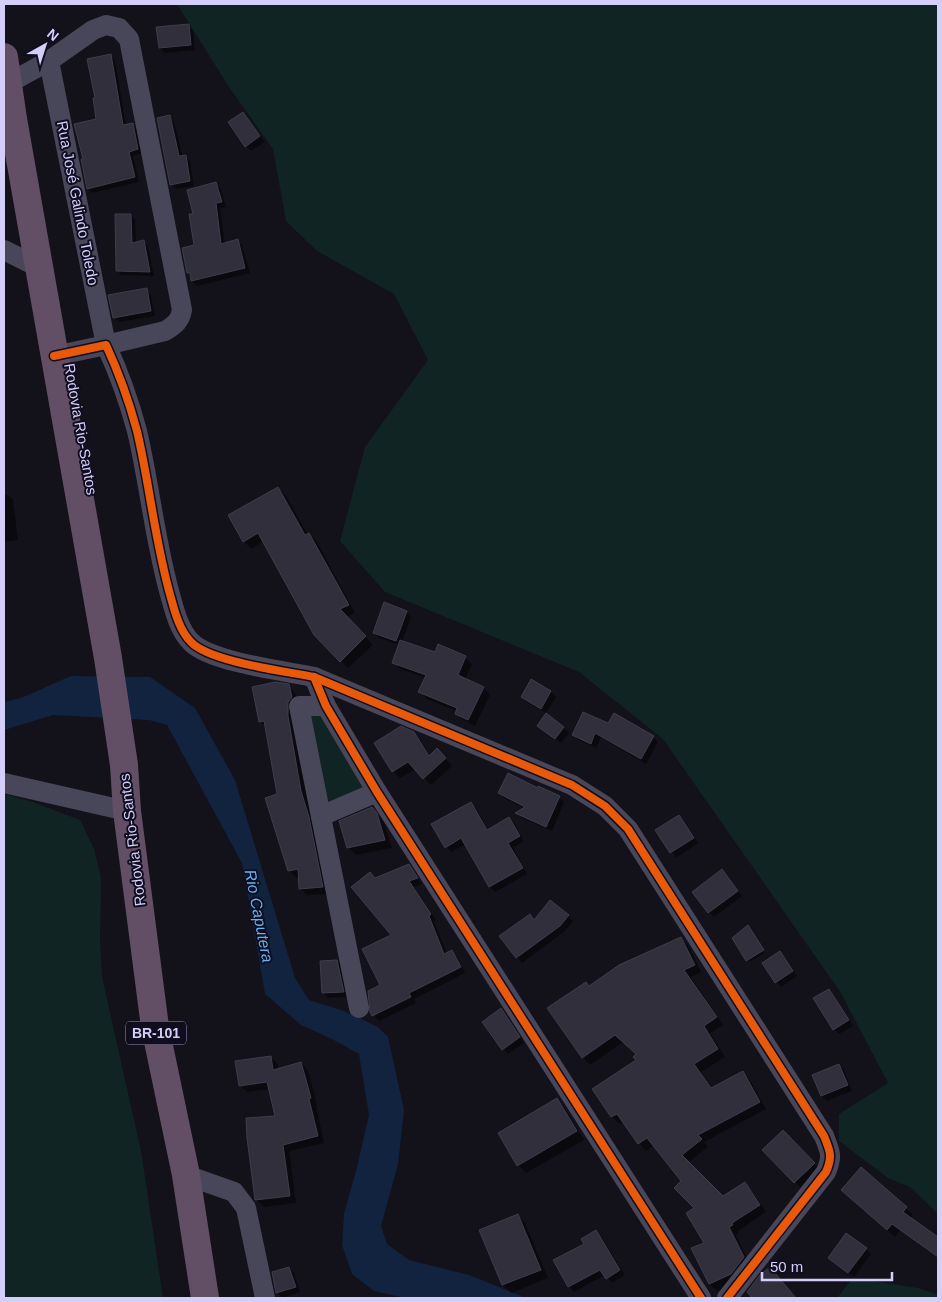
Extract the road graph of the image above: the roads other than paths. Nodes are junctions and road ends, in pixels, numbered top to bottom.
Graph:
1 (4, 57) edge
2 (50, 61) junction
3 (7, 84) junction
4 (4, 250) edge
5 (40, 268) junction
6 (106, 345) junction
7 (54, 356) junction
8 (314, 677) junction
9 (326, 706) junction
10 (4, 783) edge
11 (378, 792) junction
12 (127, 811) junction
13 (321, 816) junction
14 (360, 1008) dead end
15 (186, 1175) junction
16 (205, 1298) edge
17 (265, 1298) edge
18 (701, 1298) edge
19 (727, 1298) edge

1 - 3 highway, Rodovia Rio-Santos / BR-101
2 - 3 street
2 - 6 street, Rua José Galindo Toledo
2 - 6 street
3 - 5 highway, Rodovia Rio-Santos / BR-101
4 - 5 street
5 - 7 highway, Rodovia Rio-Santos / BR-101
6 - 7 street
6 - 8 street, Rua José Galindo Toledo
7 - 12 highway, Rodovia Rio-Santos / BR-101
8 - 9 street
8 - 19 street, Rua José Galindo Toledo
9 - 11 street
9 - 13 street
10 - 12 street
11 - 13 street
11 - 18 street
12 - 15 highway, Rodovia Rio-Santos / BR-101
13 - 14 street
15 - 16 highway, Rodovia Rio-Santos / BR-101
15 - 17 street

